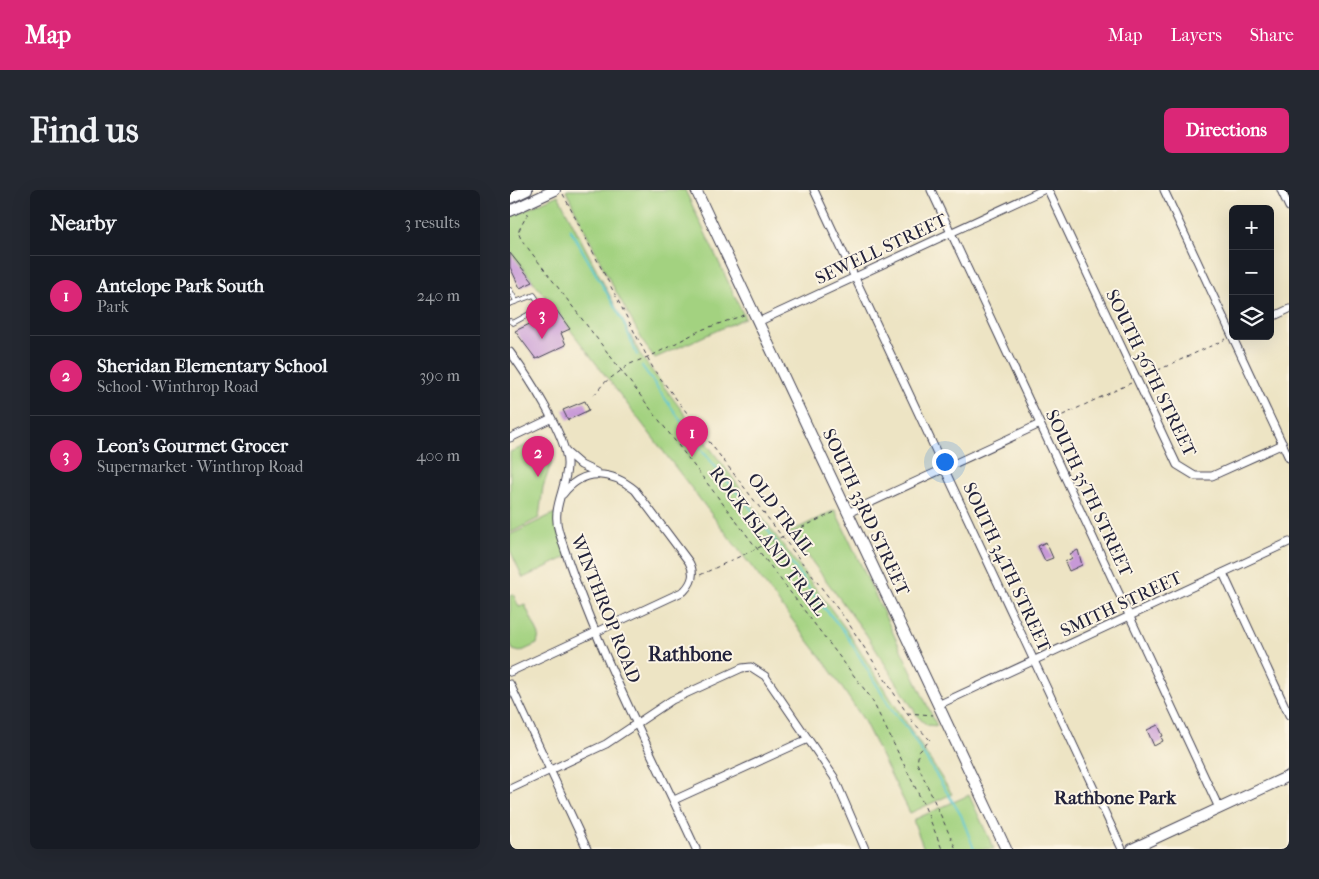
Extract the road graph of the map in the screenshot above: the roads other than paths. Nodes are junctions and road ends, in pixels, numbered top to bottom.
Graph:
1 (527, 190) edge
2 (696, 190) edge
3 (814, 190) edge
4 (931, 190) edge
5 (1043, 190) edge
6 (1048, 190) edge
7 (1164, 190) edge
8 (1281, 190) edge
9 (558, 191) edge
10 (510, 198) edge
11 (1289, 207) edge
12 (510, 211) edge
13 (951, 233) junction
14 (855, 277) junction
15 (510, 290) edge
16 (516, 301) junction
17 (510, 304) edge
18 (1289, 309) edge
19 (1274, 316) edge
20 (757, 319) junction
21 (510, 322) edge
22 (1229, 329) edge
23 (1234, 340) edge
24 (510, 352) edge
25 (550, 419) junction
26 (1040, 424) junction
27 (510, 438) edge
28 (1283, 444) junction
29 (565, 450) junction
30 (1289, 458) edge
31 (944, 469) junction
32 (599, 473) junction
33 (560, 498) junction
34 (847, 510) junction
35 (1289, 542) edge
36 (1223, 573) junction
37 (1130, 616) junction
38 (595, 633) junction
39 (1034, 661) junction
40 (510, 672) edge
41 (510, 684) edge
42 (940, 709) junction
43 (1289, 715) edge
44 (637, 722) junction
45 (808, 738) junction
46 (550, 770) junction
47 (1289, 776) edge
48 (510, 789) edge
49 (674, 800) junction
50 (1220, 808) junction
51 (587, 849) edge
52 (696, 849) edge
53 (865, 849) edge
54 (1006, 849) edge
55 (1122, 849) edge
56 (1132, 849) edge

1 - 10 main road
2 - 20 main road, SOUTH 33RD STREET
3 - 14 street, SOUTH 34TH STREET
4 - 13 street, SOUTH 35TH STREET
5 - 13 street, SEWELL STREET
6 - 28 street, SOUTH 36TH STREET
7 - 22 street
8 - 11 street
9 - 12 main road
13 - 14 street, SEWELL STREET
13 - 26 street, SOUTH 35TH STREET
14 - 20 street, SEWELL STREET
14 - 31 street, SOUTH 34TH STREET
15 - 16 lane
16 - 17 lane
16 - 21 lane
18 - 19 street
20 - 34 main road, SOUTH 33RD STREET
23 - 28 street
24 - 25 street, WINTHROP ROAD
25 - 27 street
25 - 29 street, WINTHROP ROAD
26 - 31 street
26 - 37 street, SOUTH 35TH STREET
28 - 30 street
29 - 32 street
29 - 33 street, WINTHROP ROAD
31 - 34 street
31 - 39 street, SOUTH 34TH STREET
32 - 33 street
32 - 38 street
33 - 38 street, WINTHROP ROAD
34 - 42 main road, SOUTH 33RD STREET
35 - 36 street, SMITH STREET
36 - 37 street, SMITH STREET
36 - 43 street
37 - 39 street, SMITH STREET
37 - 50 street, SOUTH 35TH STREET
38 - 40 street
38 - 44 street, WINTHROP ROAD
39 - 42 street, SMITH STREET
39 - 55 street, SOUTH 34TH STREET
41 - 46 street
42 - 54 main road, SOUTH 33RD STREET
44 - 45 street
44 - 46 street
44 - 49 street, WINTHROP ROAD
45 - 49 street
45 - 53 street
46 - 48 street
46 - 51 street
47 - 50 main road
49 - 52 street, WINTHROP ROAD
50 - 56 main road

